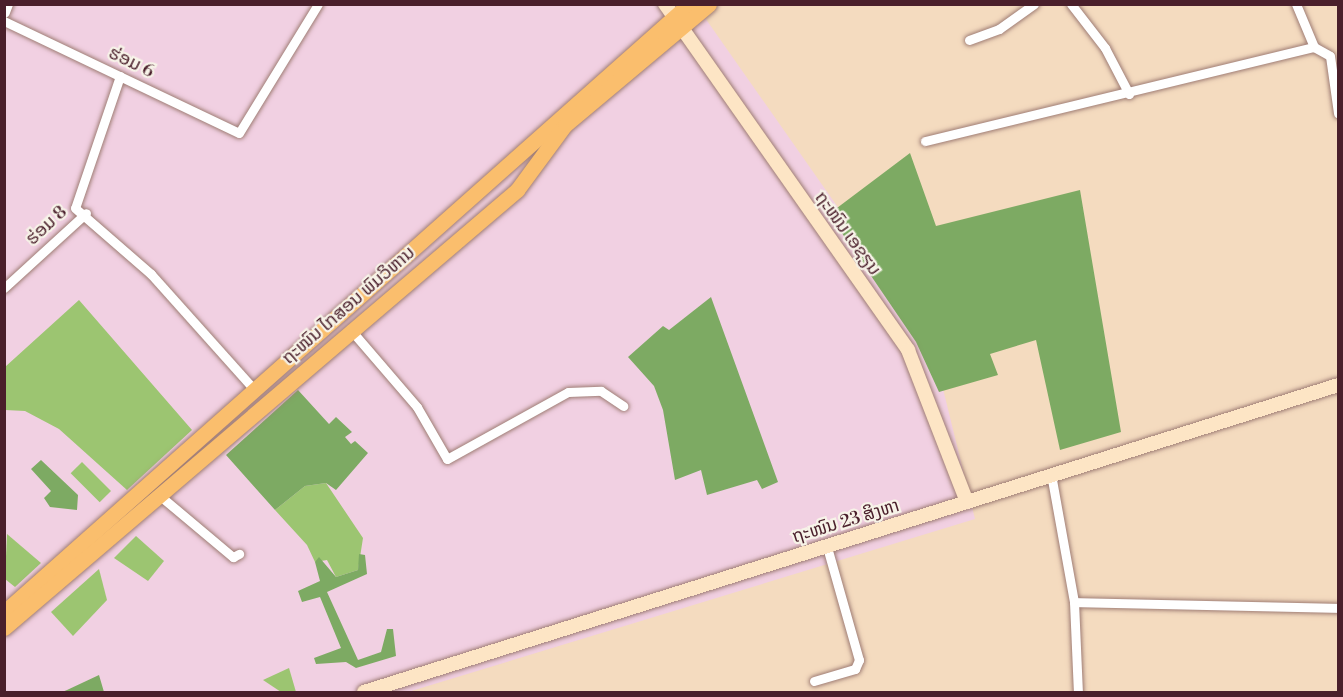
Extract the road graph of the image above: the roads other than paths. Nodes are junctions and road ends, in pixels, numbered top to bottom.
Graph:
1 (7, 4) edge
2 (318, 4) edge
3 (689, 4) edge
4 (709, 4) edge
5 (1034, 4) edge
6 (1071, 4) edge
7 (1296, 4) edge
8 (4, 12) edge
9 (672, 17) edge
10 (4, 21) edge
11 (969, 40) dead end
12 (1314, 47) junction
13 (120, 76) junction
14 (1130, 94) junction
15 (1338, 113) edge
16 (925, 141) dead end
17 (86, 213) junction
18 (4, 288) edge
19 (350, 329) junction
20 (1338, 385) edge
21 (253, 388) junction
22 (623, 406) dead end
23 (1051, 474) junction
24 (159, 495) junction
25 (967, 502) junction
26 (827, 547) junction
27 (239, 554) dead end
28 (70, 563) junction
29 (1074, 602) junction
30 (1338, 608) edge
31 (4, 612) edge
32 (4, 628) edge
33 (814, 681) dead end
34 (364, 693) edge
35 (1078, 693) edge

1 - 8 street
2 - 13 street, ຮ່ອມ 6
3 - 9 highway, ຖະໜົນ ໄກສອນ ພົມວິຫານ
4 - 9 highway, ຖະໜົນ ໄກສອນ ພົມວິຫານ
5 - 11 street
6 - 14 street
7 - 12 street
9 - 19 highway, ຖະໜົນ ໄກສອນ ພົມວິຫານ
9 - 21 highway, ຖະໜົນ ໄກສອນ ພົມວິຫານ
9 - 25 main road, ຖະໜົນ ເອຊຽນ
10 - 13 street, ຮ່ອມ 6
12 - 14 street
12 - 15 street
13 - 17 street
14 - 16 street
17 - 18 street, ຮ່ອມ 8
17 - 21 street
19 - 22 street
19 - 24 highway, ຖະໜົນ ໄກສອນ ພົມວິຫານ
20 - 23 main road, ຖະໜົນ 23 ສິງຫາ
21 - 28 highway, ຖະໜົນ ໄກສອນ ພົມວິຫານ
23 - 25 main road, ຖະໜົນ 23 ສິງຫາ
23 - 29 street
24 - 27 street
24 - 28 highway, ຖະໜົນ ໄກສອນ ພົມວິຫານ
25 - 26 main road, ຖະໜົນ 23 ສິງຫາ
26 - 33 street
26 - 34 main road, ຖະໜົນ 23 ສິງຫາ
28 - 31 highway, ຖະໜົນ ໄກສອນ ພົມວິຫານ
28 - 32 highway, ຖະໜົນ ໄກສອນ ພົມວິຫານ
29 - 30 street
29 - 35 street

